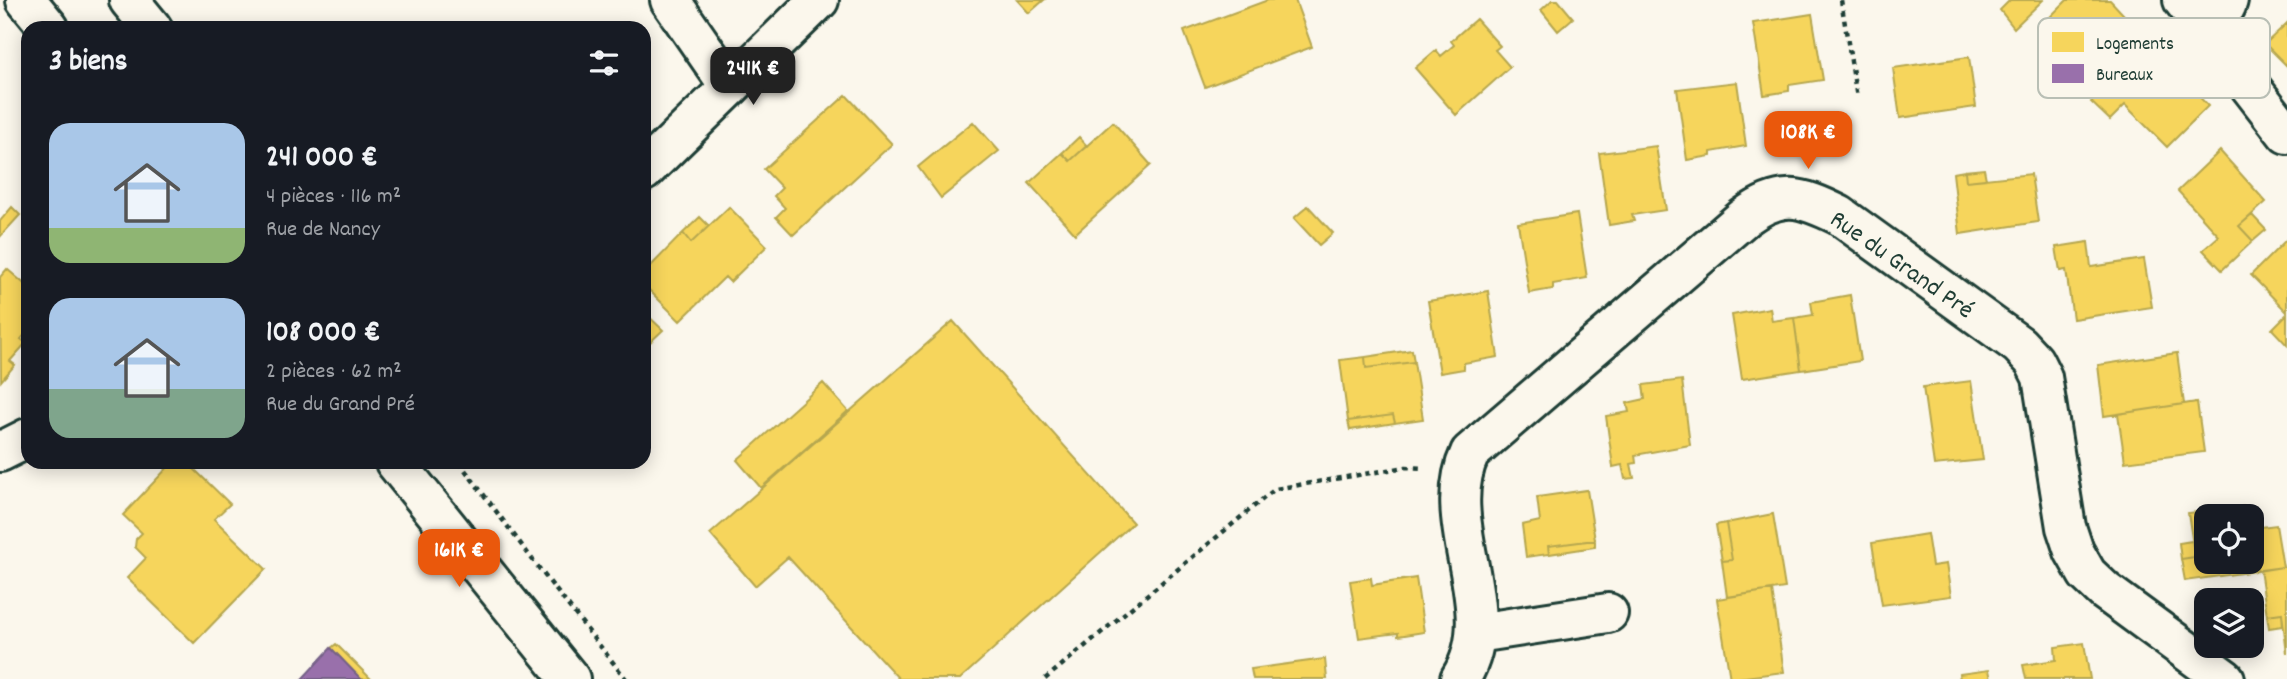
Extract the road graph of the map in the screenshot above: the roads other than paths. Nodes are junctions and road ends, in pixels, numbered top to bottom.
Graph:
1 (26, 0) edge
2 (129, 0) edge
3 (670, 0) edge
4 (820, 0) edge
5 (43, 21) edge
6 (146, 21) edge
7 (730, 87) junction
8 (2264, 98) edge
9 (2287, 134) edge
10 (651, 164) edge
11 (21, 442) edge
12 (0, 453) edge
13 (401, 469) edge
14 (1608, 613) dead end
15 (1476, 633) junction
16 (570, 679) edge
17 (1460, 679) edge
18 (2225, 679) edge

1 - 5 street
2 - 6 street
3 - 7 street
4 - 7 street
7 - 10 street
8 - 9 street
11 - 12 street
13 - 16 street
14 - 15 street
15 - 17 street
15 - 18 street, Rue du Grand Pré

